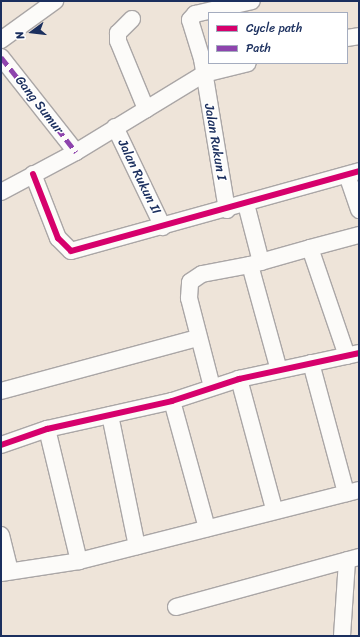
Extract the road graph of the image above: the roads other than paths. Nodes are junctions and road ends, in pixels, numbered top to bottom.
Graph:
1 (55, 1) edge
2 (252, 1) edge
3 (211, 12) edge
4 (208, 13) edge
5 (132, 19) dead end
6 (359, 36) edge
7 (348, 38) edge
8 (1, 40) edge
9 (1, 57) edge
10 (244, 64) edge
11 (204, 74) junction
12 (146, 109) junction
13 (115, 127) junction
14 (76, 152) junction
15 (353, 173) edge
16 (33, 174) junction
17 (1, 192) edge
18 (246, 204) junction
19 (227, 210) junction
20 (359, 210) edge
21 (164, 227) junction
22 (359, 235) edge
23 (310, 248) junction
24 (256, 264) junction
25 (198, 338) junction
26 (353, 354) edge
27 (311, 363) junction
28 (279, 370) junction
29 (239, 379) junction
30 (212, 387) junction
31 (1, 391) edge
32 (172, 401) junction
33 (110, 415) junction
34 (47, 429) junction
35 (1, 445) edge
36 (352, 491) edge
37 (274, 509) junction
38 (207, 528) junction
39 (1, 536) edge
40 (137, 546) junction
41 (353, 558) edge
42 (79, 561) junction
43 (5, 572) edge
44 (176, 607) dead end
45 (342, 636) edge

1 - 8 street
2 - 3 street, Jalan Rukun I
4 - 11 street, Jalan Rukun I
5 - 12 street
6 - 7 street
9 - 14 street, Gang Sumur
10 - 11 street
11 - 12 street
11 - 19 street, Jalan Rukun I
12 - 13 street
13 - 14 street
13 - 21 street, Jalan Rukun II
14 - 16 street
15 - 18 street
15 - 20 street
16 - 17 street
16 - 21 street
18 - 19 street
18 - 24 street
19 - 21 street
22 - 23 street
23 - 24 street
23 - 26 street
24 - 25 street
24 - 28 street
25 - 30 street
25 - 31 street
26 - 27 street
27 - 28 street
27 - 36 street
28 - 29 street
29 - 30 street
29 - 37 street
30 - 32 street
32 - 33 street
32 - 38 street
33 - 34 street
33 - 40 street
34 - 35 street
34 - 42 street
36 - 37 street
37 - 38 street
38 - 40 street
39 - 43 street
40 - 42 street
41 - 44 street
41 - 45 street
42 - 43 street

